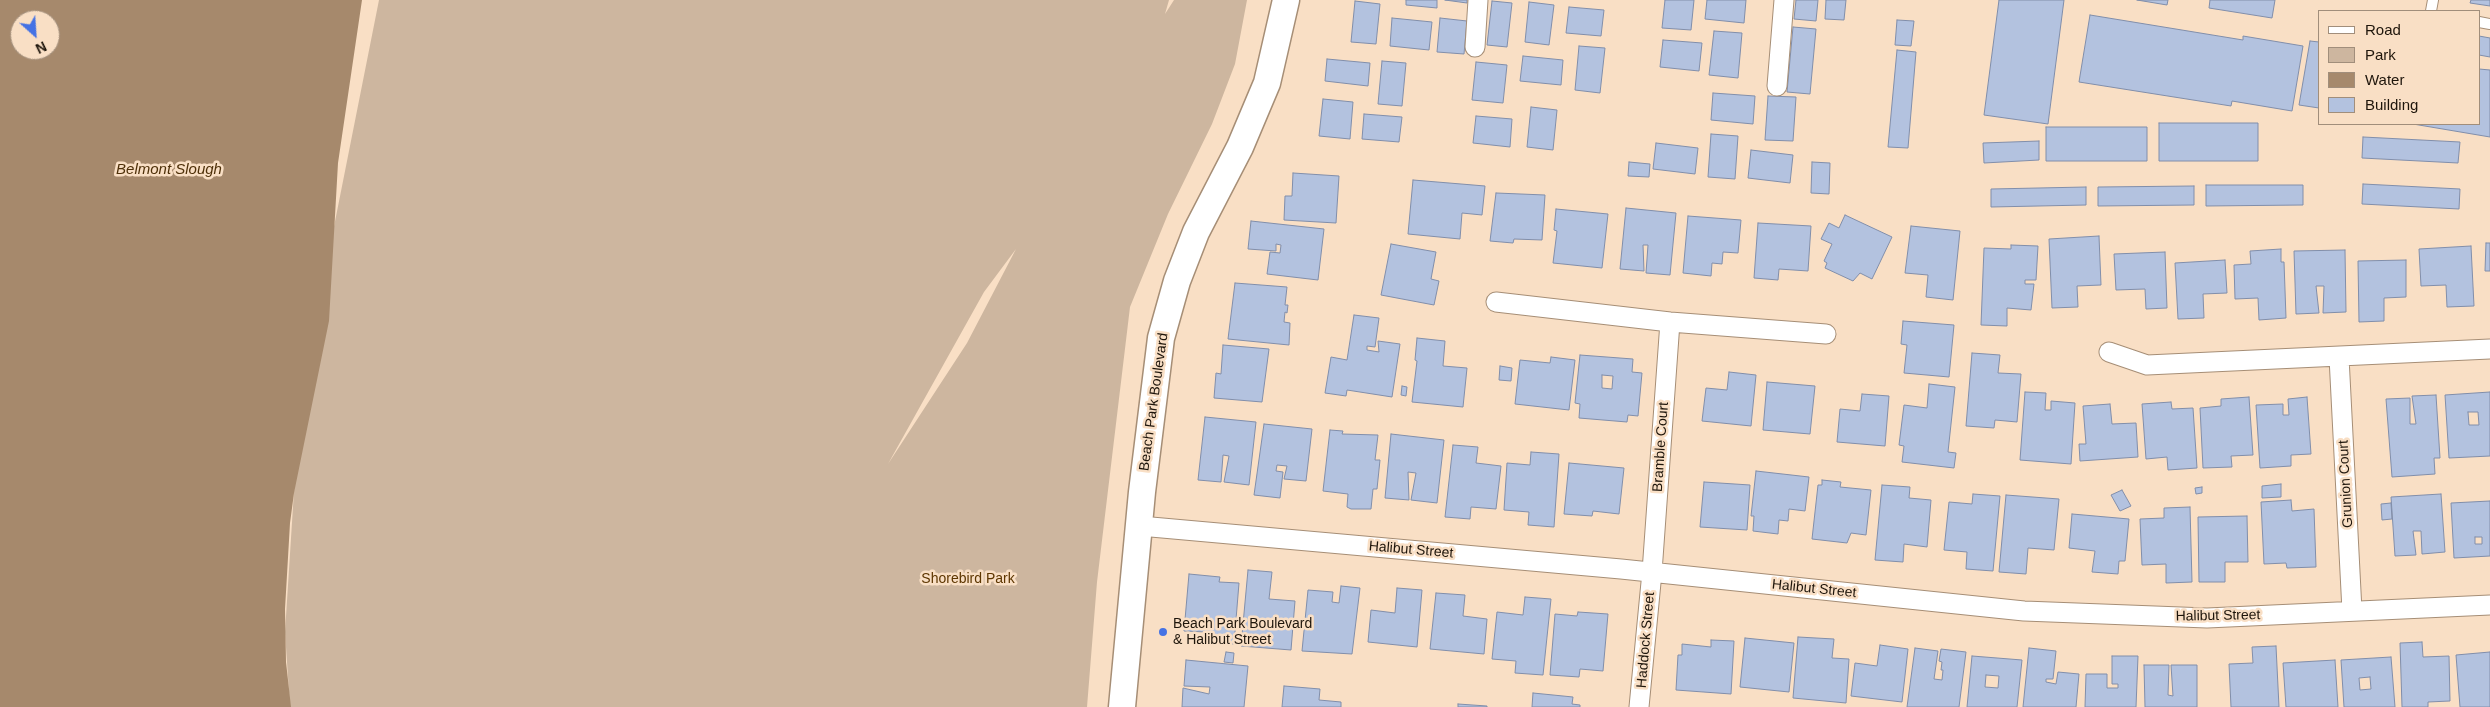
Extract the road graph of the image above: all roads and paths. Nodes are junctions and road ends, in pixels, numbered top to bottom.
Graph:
1 (1286, 0) edge
2 (1478, 0) edge
3 (1784, 0) edge
4 (1475, 47) dead end
5 (1777, 86) dead end
6 (1496, 302) dead end
7 (1670, 322) junction
8 (1826, 334) dead end
9 (2490, 349) edge
10 (2108, 352) dead end
11 (2339, 357) junction
12 (1140, 526) junction
13 (1652, 572) junction
14 (2490, 606) edge
15 (2352, 611) junction
16 (1122, 707) edge
17 (1640, 707) edge

1 - 12 main road, Beach Park Boulevard
2 - 4 street
3 - 5 street
6 - 7 street
7 - 8 street
7 - 13 street, Bramble Court
9 - 11 street
10 - 11 street
11 - 15 street, Grunion Court
12 - 13 street, Halibut Street
12 - 16 main road, Beach Park Boulevard
13 - 15 street, Halibut Street
13 - 17 street, Haddock Street
14 - 15 street, Halibut Street

